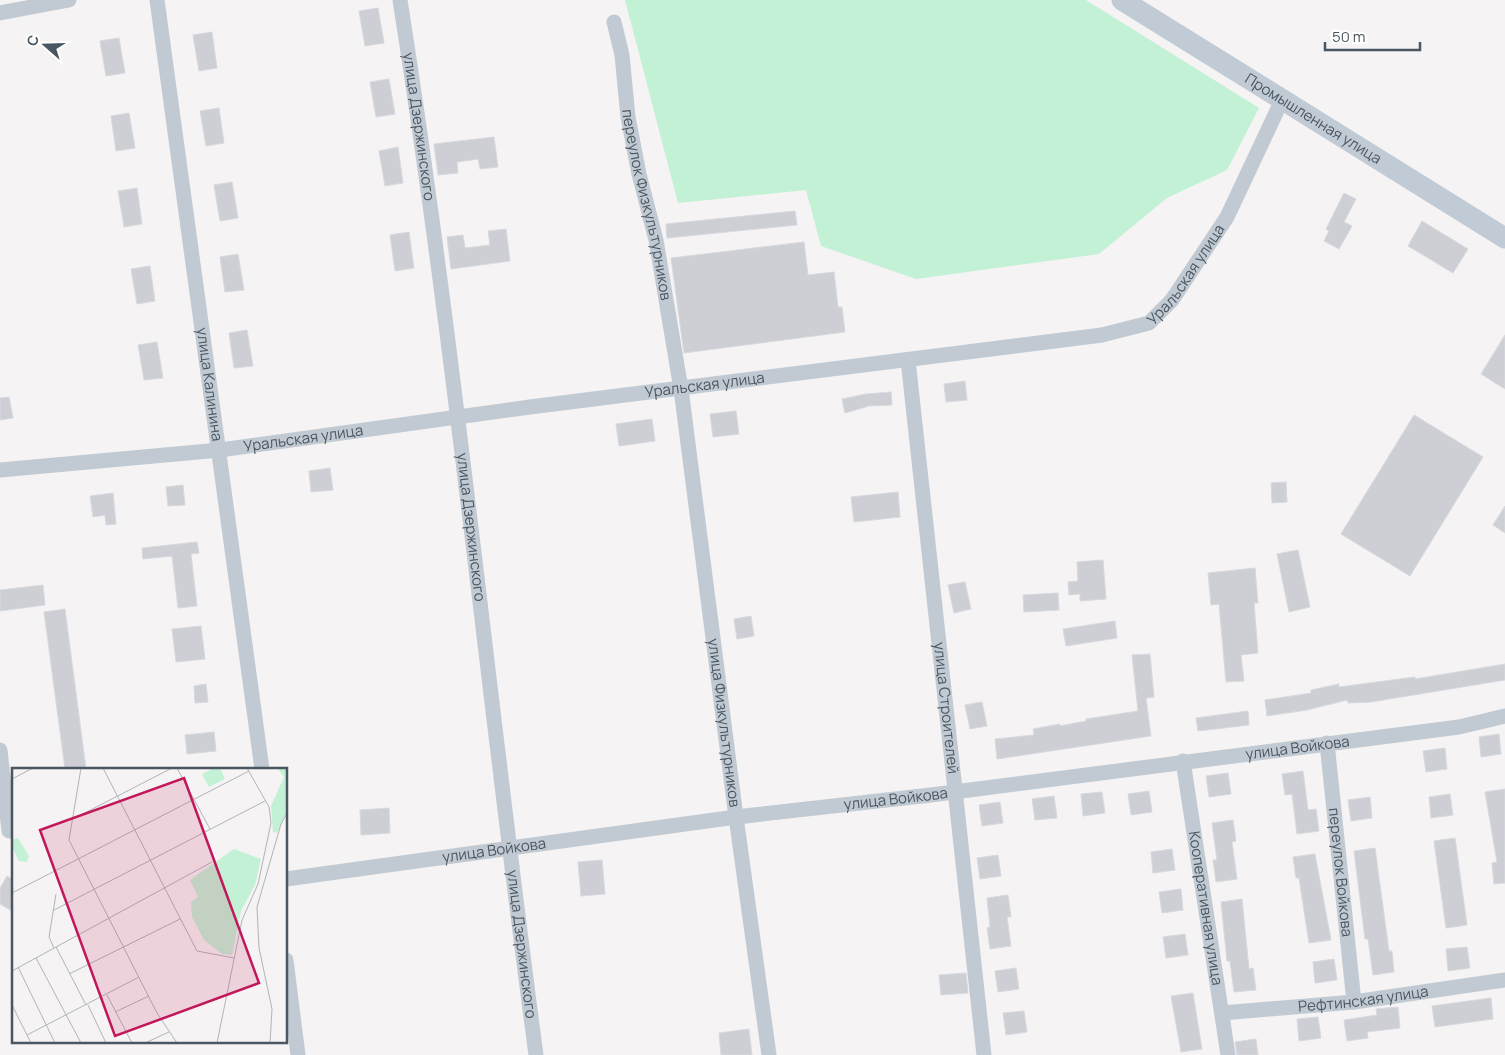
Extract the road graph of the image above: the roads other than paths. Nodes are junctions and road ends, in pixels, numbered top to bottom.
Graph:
1 (69, 0) edge
2 (157, 0) edge
3 (400, 0) edge
4 (1122, 0) edge
5 (0, 13) edge
6 (614, 22) dead end
7 (1282, 100) junction
8 (1505, 238) edge
9 (908, 360) junction
10 (681, 389) junction
11 (457, 417) junction
12 (220, 450) junction
13 (0, 470) edge
14 (1505, 716) edge
15 (1327, 743) junction
16 (0, 750) edge
17 (1183, 761) junction
18 (262, 768) edge
19 (957, 791) junction
20 (736, 817) junction
21 (8, 830) edge
22 (508, 848) junction
23 (288, 879) edge
24 (288, 976) edge
25 (1505, 980) edge
26 (1354, 1002) junction
27 (1222, 1013) junction
28 (298, 1055) edge
29 (536, 1055) edge
30 (769, 1055) edge
31 (984, 1055) edge
32 (1228, 1055) edge

1 - 5 street
2 - 12 street, улица Калинина
3 - 11 street, улица Дзержинского
4 - 7 main road, Промышленная улица
6 - 10 street, переулок Физкультурников
7 - 8 main road, Промышленная улица
7 - 9 street, Уральская улица
9 - 10 street, Уральская улица
9 - 19 street, улица Строителей
10 - 11 street, Уральская улица
10 - 20 street, улица Физкультурников
11 - 12 street, Уральская улица
11 - 22 street, улица Дзержинского
12 - 13 street, Уральская улица
12 - 18 street, улица Калинина
14 - 15 street, улица Войкова
15 - 17 street, улица Войкова
15 - 26 street, переулок Войкова
16 - 21 street
17 - 19 street, улица Войкова
17 - 27 street, Кооперативная улица
19 - 20 street, улица Войкова
19 - 31 street, улица Строителей
20 - 22 street, улица Войкова
20 - 30 street, улица Физкультурников
22 - 23 street, улица Войкова
22 - 29 street, улица Дзержинского
24 - 28 street
25 - 26 street, Рефтинская улица
26 - 27 street, Рефтинская улица
27 - 32 street, Кооперативная улица

